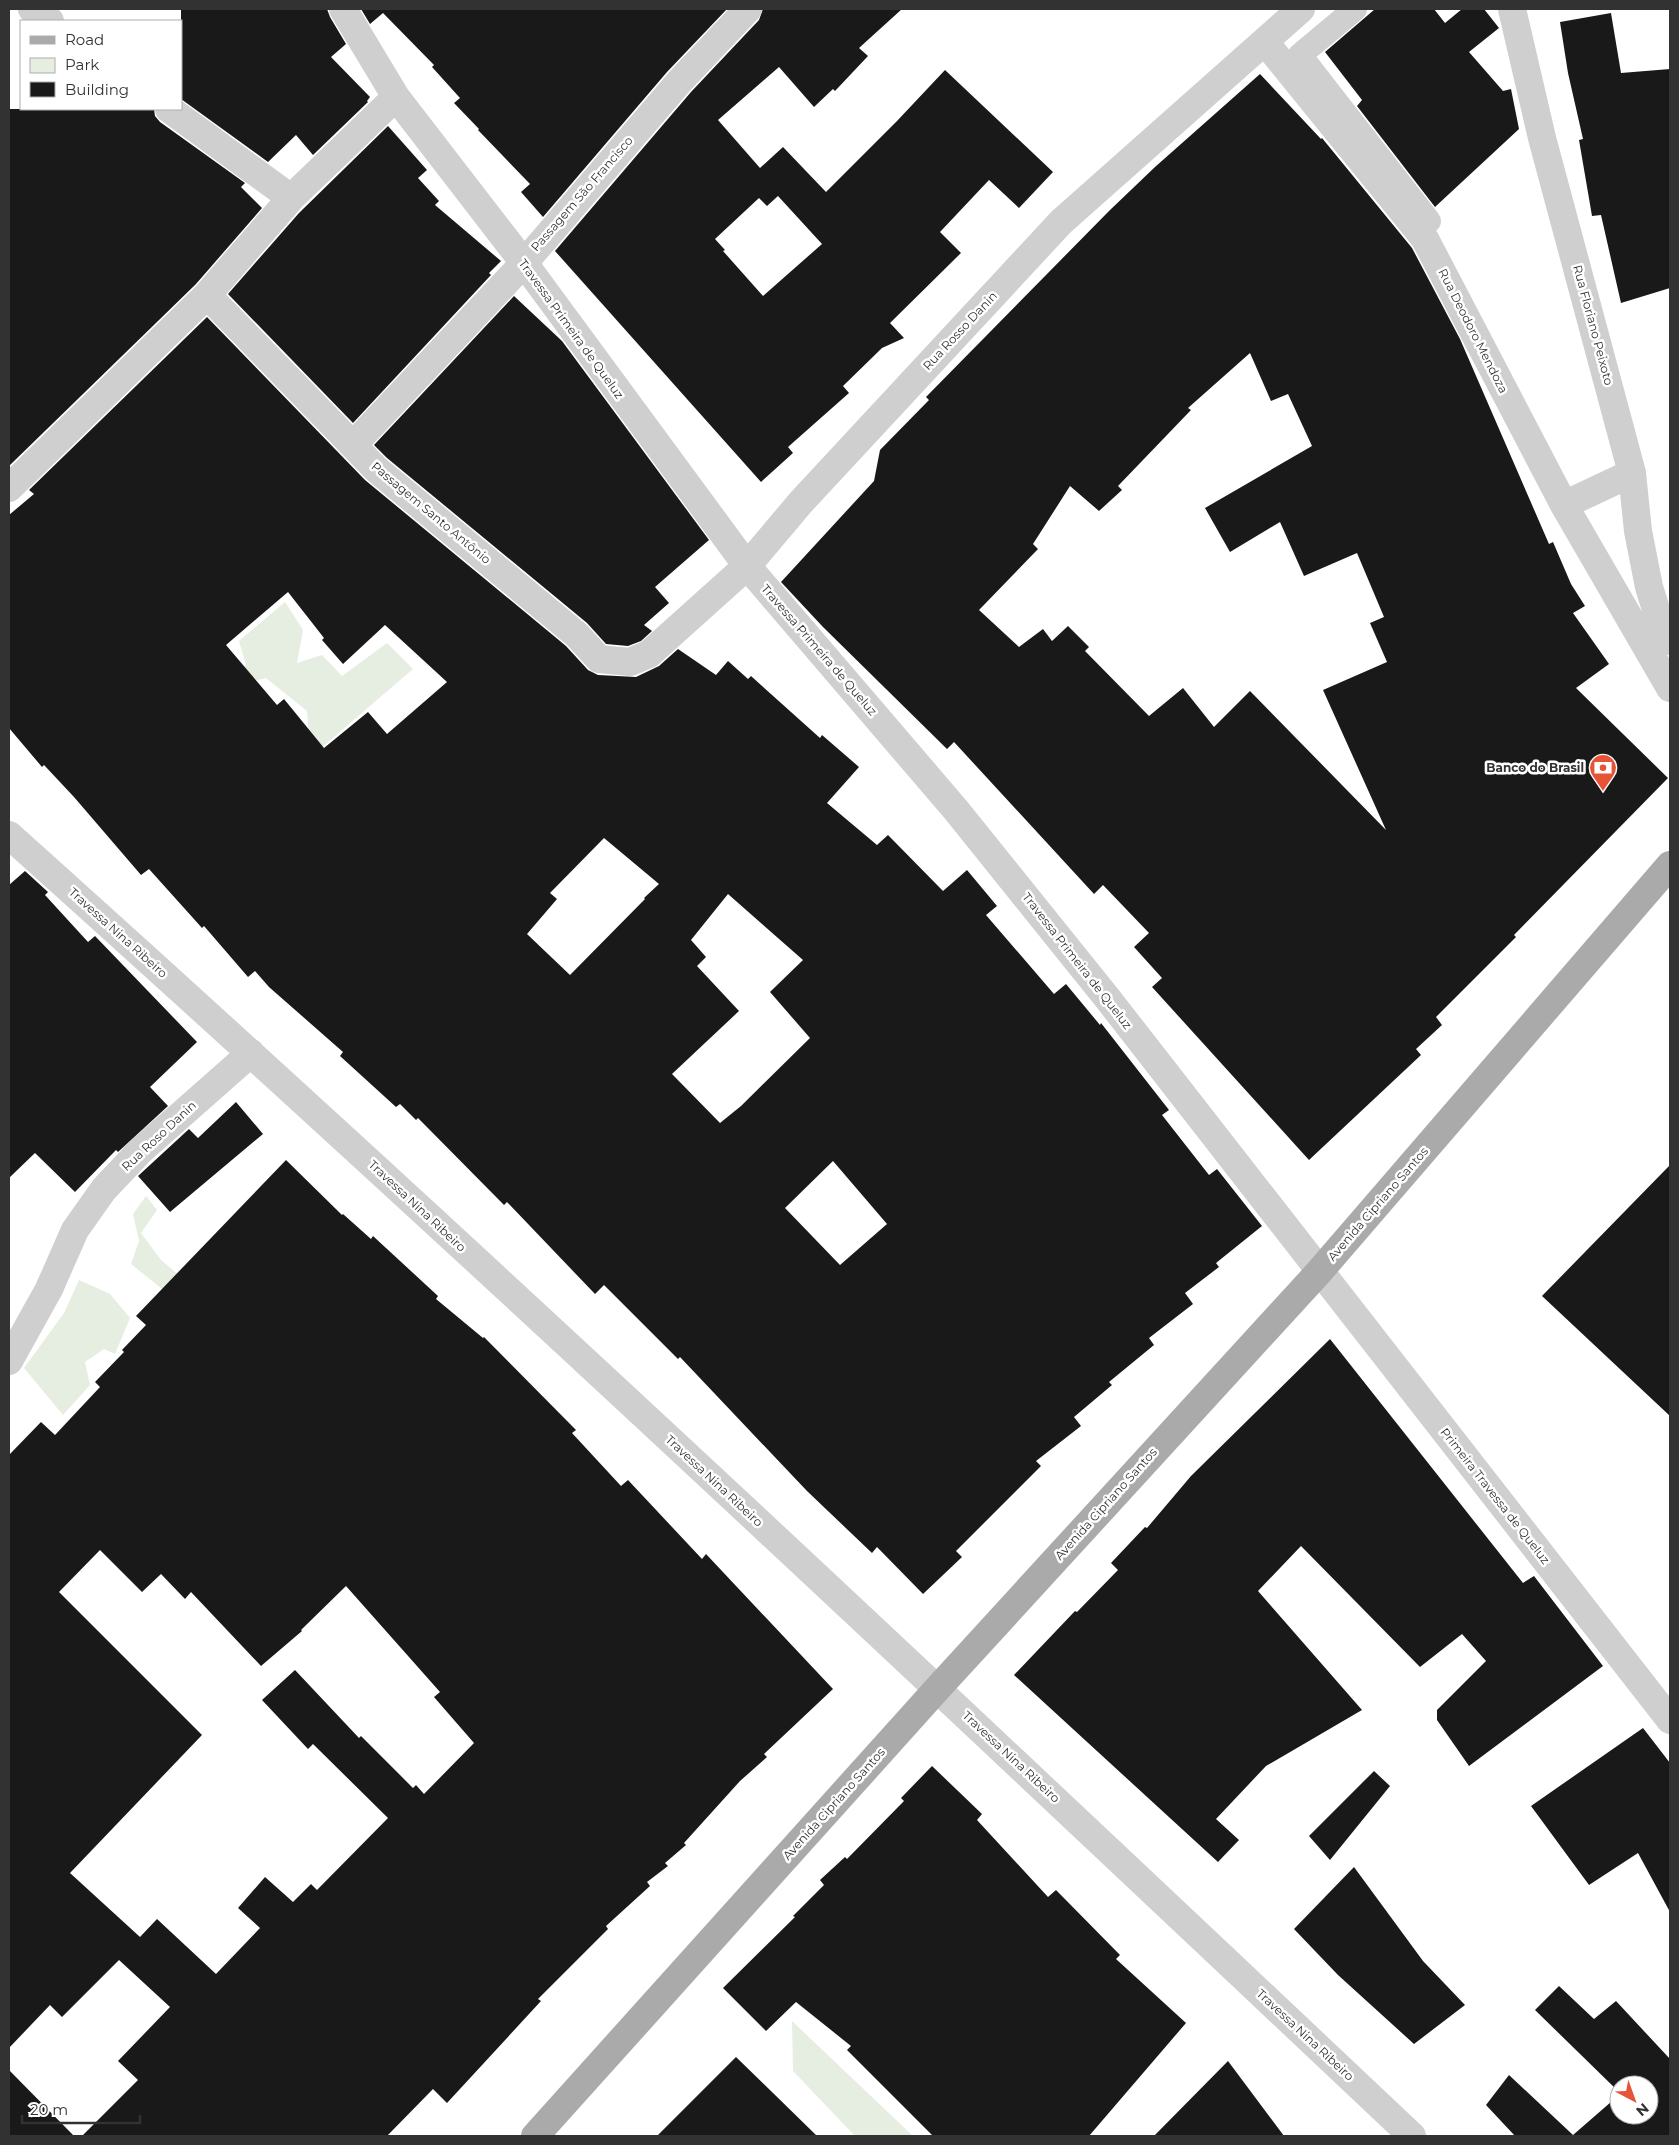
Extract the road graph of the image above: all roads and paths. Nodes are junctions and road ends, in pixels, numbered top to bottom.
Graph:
1 (32, 9) edge
2 (343, 9) edge
3 (748, 9) edge
4 (1301, 9) edge
5 (1355, 9) edge
6 (1512, 9) edge
7 (48, 20) edge
8 (1265, 42) junction
9 (396, 97) junction
10 (170, 110) edge
11 (291, 198) junction
12 (1429, 221) dead end
13 (524, 262) junction
14 (206, 295) junction
15 (354, 444) junction
16 (1632, 473) junction
17 (9, 488) edge
18 (1564, 505) junction
19 (747, 566) junction
20 (1658, 643) edge
21 (630, 662) joint
22 (1670, 688) edge
23 (9, 835) edge
24 (1670, 865) edge
25 (251, 1053) junction
26 (1319, 1272) junction
27 (9, 1361) edge
28 (938, 1688) junction
29 (1670, 1720) edge
30 (535, 2136) edge
31 (1412, 2136) edge

1 - 7 street
2 - 9 street, Travessa Primeira de Queluz
3 - 13 street, Passagem São Francisco
4 - 8 street, Rua Rosso Danin
5 - 12 lane
6 - 16 street, Rua Floriano Peixoto
8 - 18 street, Rua Deodoro Mendoza
8 - 19 street, Rua Rosso Danin
9 - 11 street
9 - 13 street, Travessa Primeira de Queluz
10 - 11 street
11 - 14 street
13 - 15 street, Passagem São Francisco
13 - 19 street, Travessa Primeira de Queluz
14 - 15 street, Passagem Santo Antônio
14 - 17 street
15 - 21 street, Passagem Santo Antônio
16 - 18 street
16 - 20 street, Rua Floriano Peixoto
18 - 20 street, Rua Deodoro Mendoza
19 - 21 street, Rua Rosso Danin
19 - 26 street, Travessa Primeira de Queluz
20 - 22 street, Rua Floriano Peixoto
23 - 25 street, Travessa Nina Ribeiro
24 - 26 main road, Avenida Cipriano Santos
25 - 27 street, Rua Roso Danin
25 - 28 street, Travessa Nina Ribeiro
26 - 28 main road, Avenida Cipriano Santos
26 - 29 street, Primeira Travessa de Queluz
28 - 30 main road, Avenida Cipriano Santos
28 - 31 street, Travessa Nina Ribeiro

